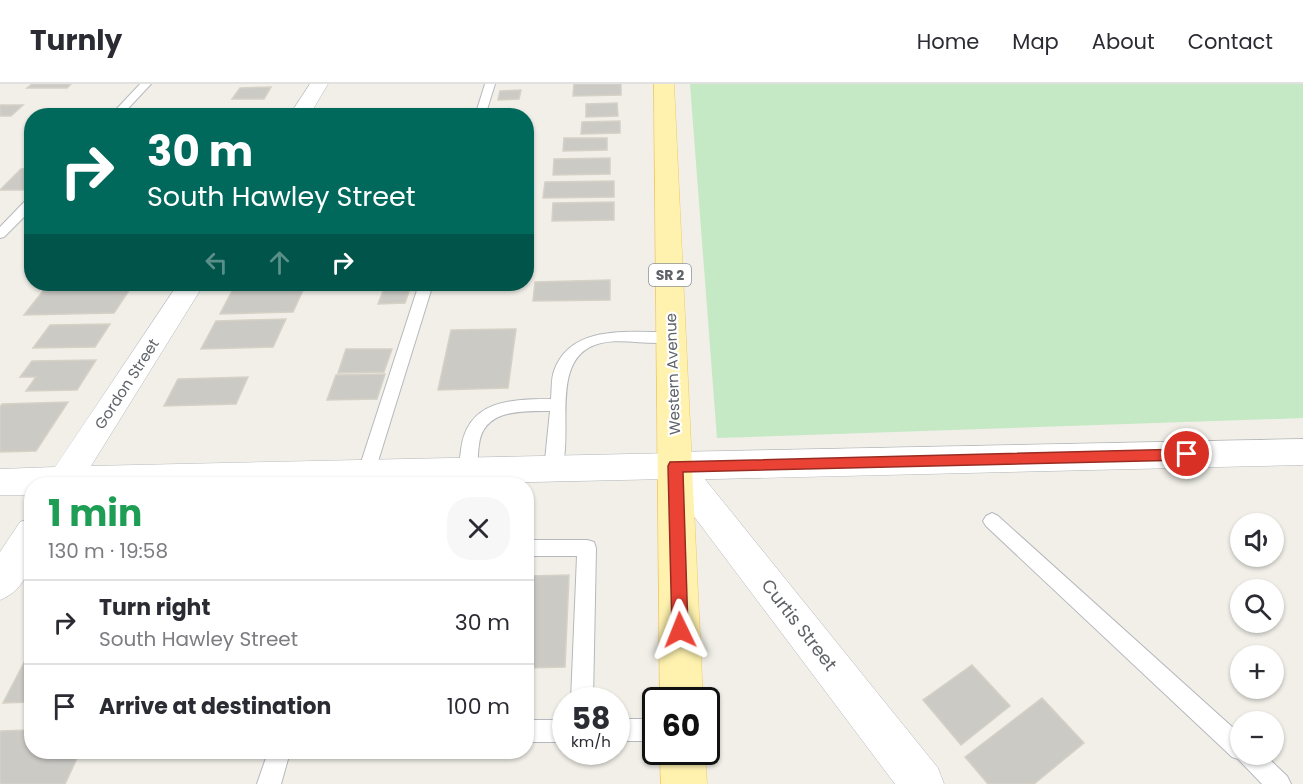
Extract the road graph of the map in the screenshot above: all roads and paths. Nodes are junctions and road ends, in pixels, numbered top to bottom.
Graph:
1 (146, 84) edge
2 (319, 84) edge
3 (490, 84) edge
4 (664, 84) edge
5 (123, 108) edge
6 (304, 108) edge
7 (482, 108) edge
8 (24, 209) edge
9 (0, 234) edge
10 (187, 291) edge
11 (424, 291) edge
12 (672, 337) junction
13 (559, 405) junction
14 (1303, 452) edge
15 (675, 466) junction
16 (468, 472) junction
17 (534, 475) edge
18 (67, 477) edge
19 (364, 477) edge
20 (402, 477) edge
21 (0, 482) edge
22 (24, 482) edge
23 (992, 521) dead end
24 (24, 546) edge
25 (534, 548) edge
26 (0, 583) edge
27 (582, 687) edge
28 (682, 687) edge
29 (534, 731) edge
30 (552, 731) edge
31 (1230, 739) edge
32 (277, 759) edge
33 (683, 765) edge
34 (1259, 765) edge
35 (268, 784) edge
36 (684, 784) edge
37 (922, 784) edge
38 (1279, 784) edge

1 - 5 lane
2 - 6 street
3 - 7 lane
4 - 12 main road, Western Avenue / SR 2
8 - 9 lane
10 - 18 street, Gordon Street
11 - 19 lane
12 - 13 lane
12 - 15 main road, Western Avenue / SR 2
13 - 16 lane
13 - 17 lane
14 - 15 street
15 - 17 street
15 - 28 main road, Western Avenue / SR 2
15 - 37 street, Curtis Street
16 - 17 street
16 - 20 street
21 - 22 street
23 - 31 lane
24 - 26 street
25 - 27 lane
29 - 30 lane
32 - 35 lane
33 - 36 main road
34 - 38 lane

